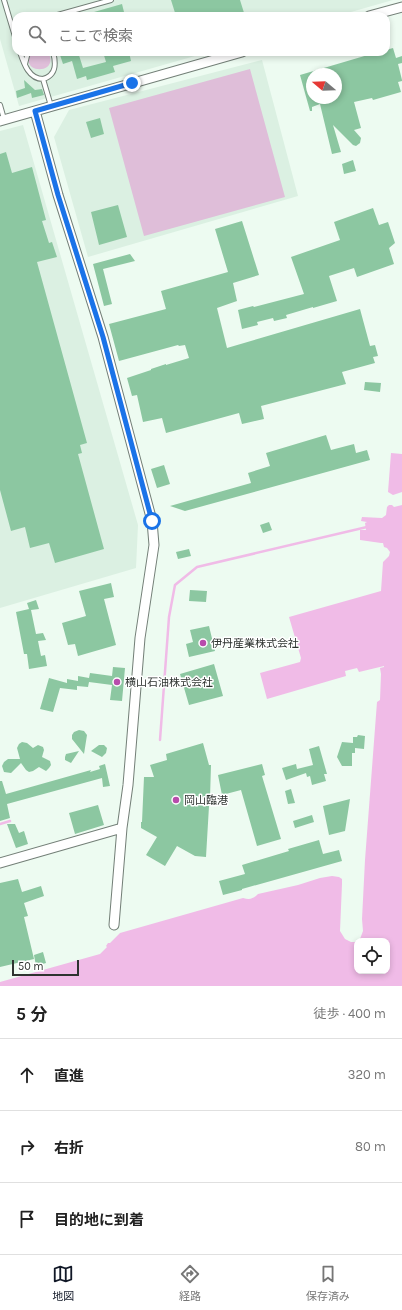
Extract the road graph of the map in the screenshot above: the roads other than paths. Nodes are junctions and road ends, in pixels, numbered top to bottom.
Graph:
1 (4, 0) edge
2 (111, 0) edge
3 (400, 5) edge
4 (68, 12) edge
5 (380, 12) edge
6 (12, 22) edge
7 (22, 56) edge
8 (27, 56) edge
9 (54, 56) edge
10 (228, 56) edge
11 (25, 65) junction
12 (43, 79) junction
13 (0, 106) edge
14 (51, 106) junction
15 (35, 111) junction
16 (2, 120) edge
17 (122, 828) junction
18 (0, 863) edge
19 (114, 925) dead end

1 - 6 lane
2 - 4 lane
3 - 5 street
7 - 11 lane
8 - 11 lane
9 - 12 lane
10 - 14 street
11 - 12 lane
12 - 14 lane
13 - 16 lane
14 - 15 street
15 - 16 street
15 - 17 street
17 - 18 street
17 - 19 street

